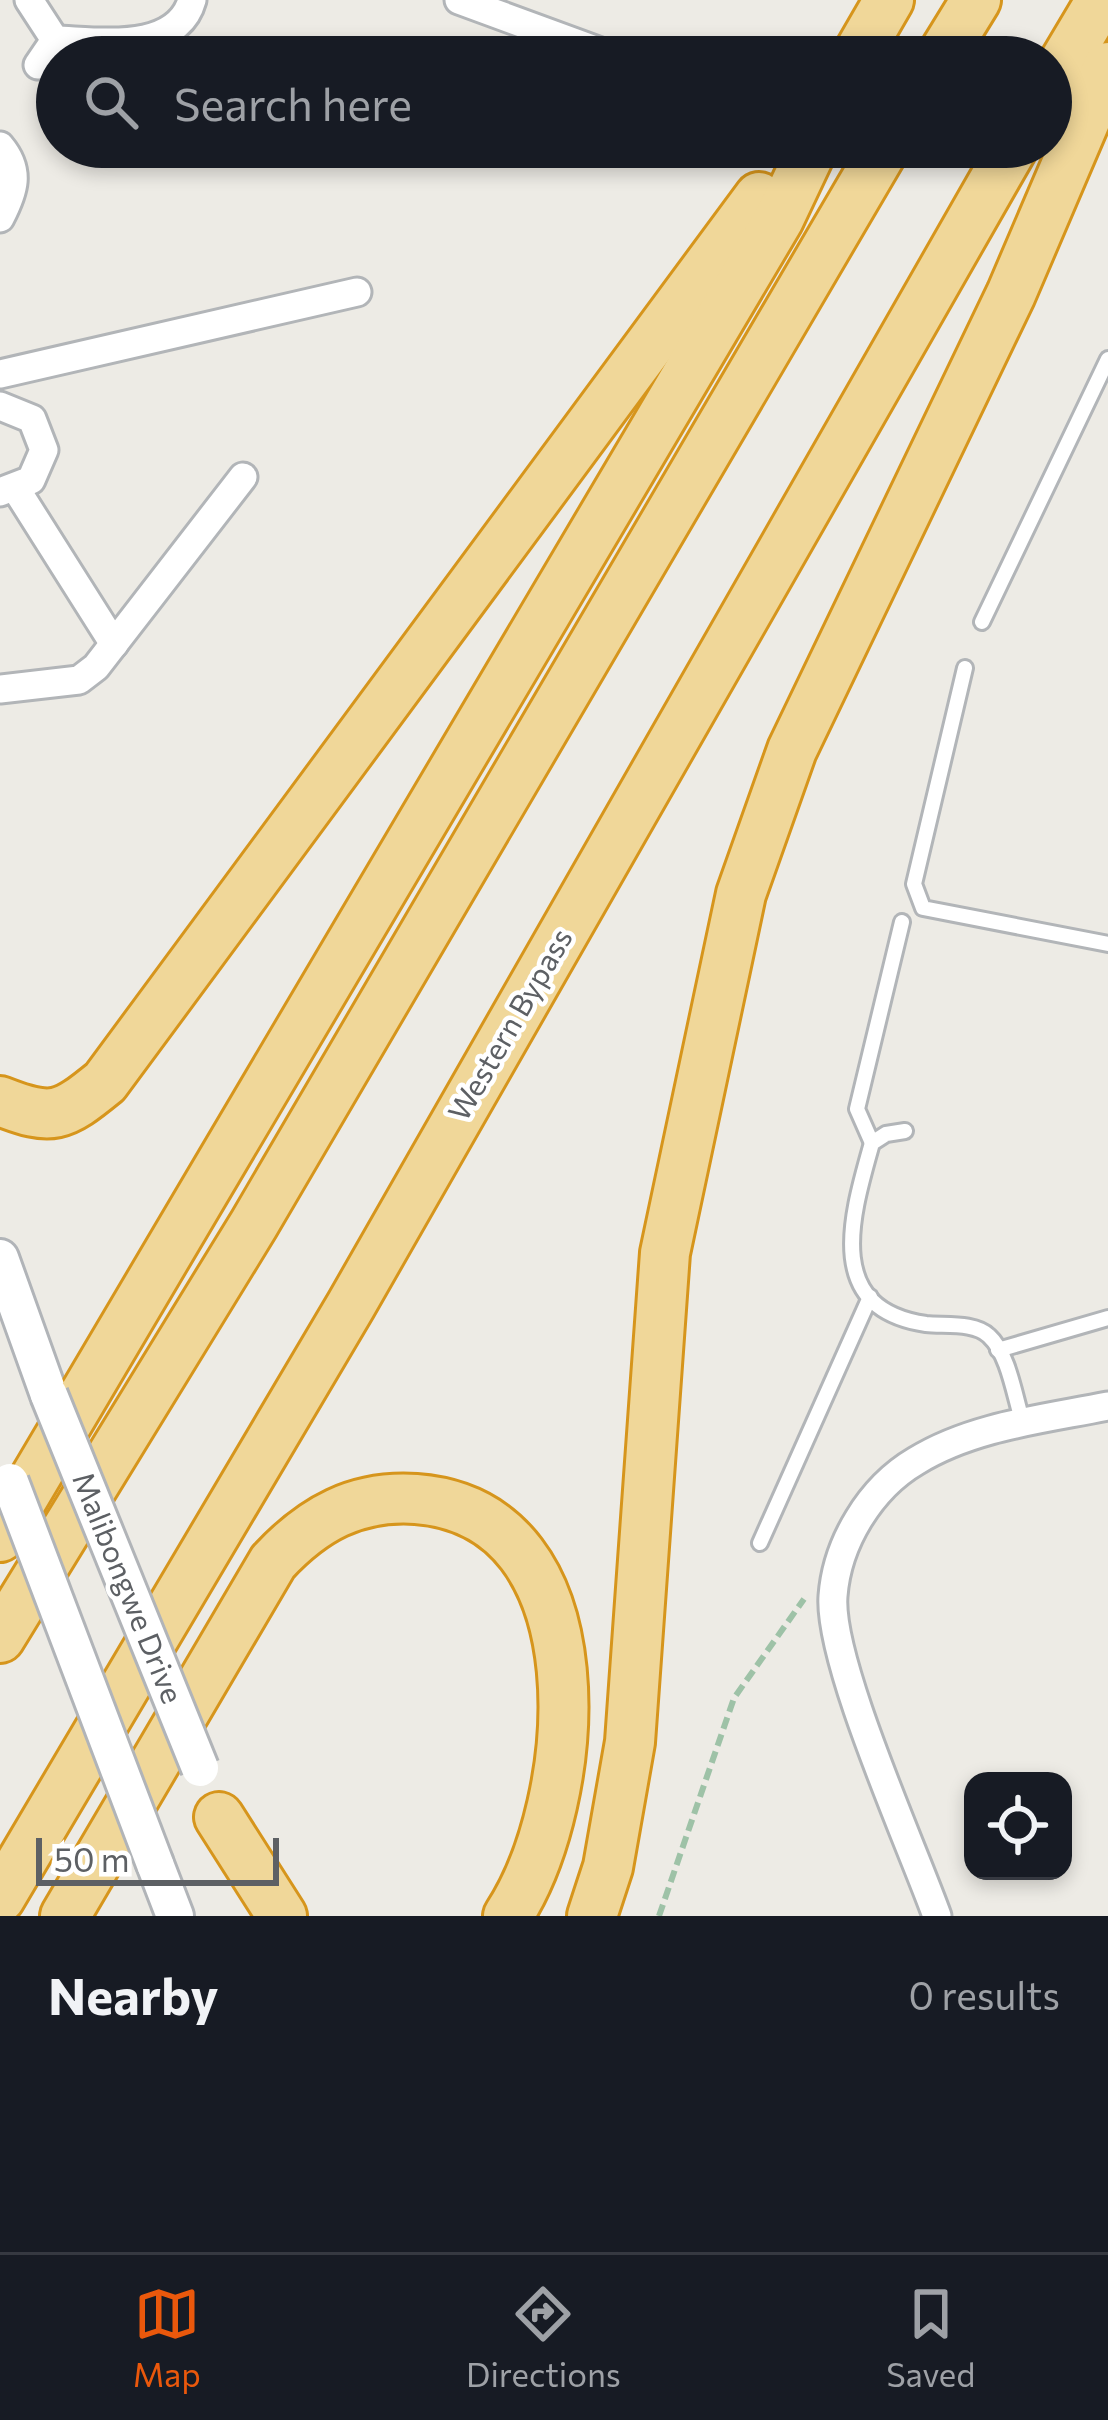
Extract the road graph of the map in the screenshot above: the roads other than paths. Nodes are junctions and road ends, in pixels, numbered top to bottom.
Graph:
1 (29, 0) edge
2 (192, 0) edge
3 (459, 0) edge
4 (890, 0) edge
5 (976, 0) edge
6 (1101, 0) edge
7 (52, 36) edge
8 (152, 36) edge
9 (557, 36) edge
10 (869, 36) edge
11 (954, 36) edge
12 (1072, 49) edge
13 (1108, 67) edge
14 (0, 146) edge
15 (1072, 151) edge
16 (779, 168) edge
17 (803, 168) edge
18 (873, 168) edge
19 (1001, 168) edge
20 (1065, 168) edge
21 (0, 218) edge
22 (357, 292) dead end
23 (1108, 359) edge
24 (0, 374) edge
25 (0, 406) edge
26 (243, 477) dead end
27 (8, 491) edge
28 (982, 622) dead end
29 (114, 644) junction
30 (965, 668) dead end
31 (0, 688) edge
32 (902, 922) dead end
33 (1108, 944) edge
34 (0, 1102) edge
35 (905, 1131) dead end
36 (872, 1143) junction
37 (0, 1258) edge
38 (870, 1297) junction
39 (1108, 1318) edge
40 (998, 1350) junction
41 (1108, 1406) edge
42 (1023, 1423) junction
43 (4, 1468) edge
44 (0, 1538) edge
45 (760, 1543) dead end
46 (0, 1638) edge
47 (219, 1817) junction
48 (0, 1898) edge
49 (65, 1916) edge
50 (175, 1916) edge
51 (258, 1916) edge
52 (282, 1916) edge
53 (508, 1916) edge
54 (592, 1916) edge
55 (938, 1916) edge

1 - 7 street
2 - 8 street
3 - 9 street
4 - 10 highway
5 - 11 highway
6 - 12 highway
13 - 15 highway
14 - 21 street
16 - 34 highway
17 - 44 highway
18 - 46 highway
19 - 48 highway, Western Bypass
20 - 54 highway
22 - 24 street
23 - 28 lane
25 - 27 street
26 - 29 street
27 - 29 street
29 - 31 street
30 - 33 lane
32 - 36 lane
35 - 36 lane
36 - 38 lane
37 - 47 main road, Malibongwe Drive, bridge
38 - 40 lane
38 - 45 lane
39 - 40 lane
40 - 42 lane
41 - 42 street
42 - 55 street
43 - 50 main road, bridge
47 - 51 main road, Malibongwe Drive
47 - 52 highway
49 - 53 highway

